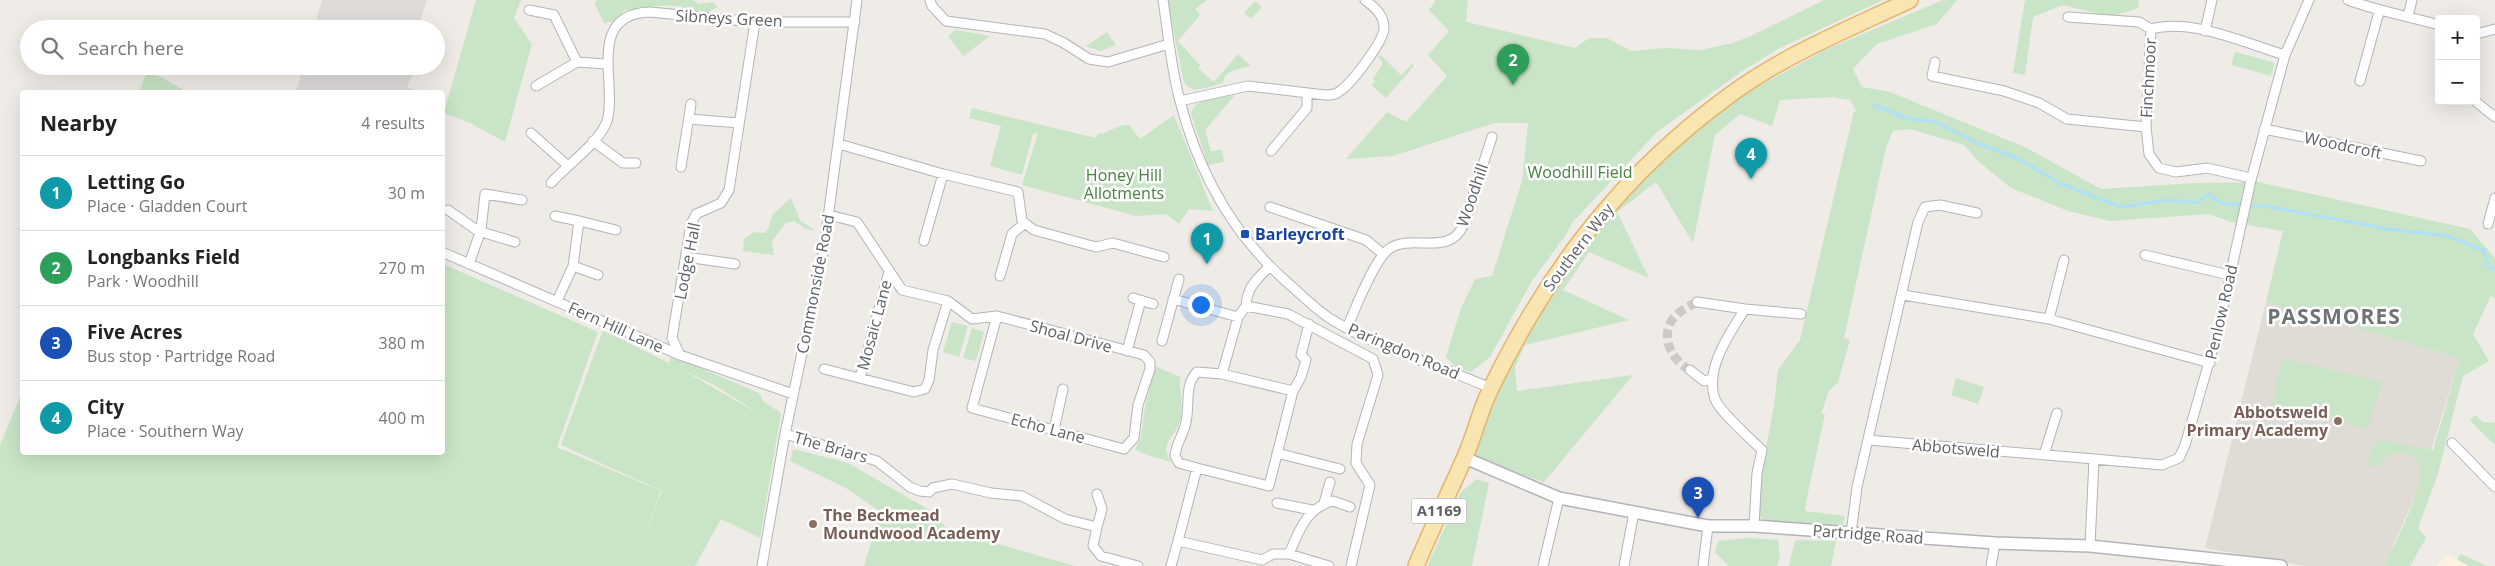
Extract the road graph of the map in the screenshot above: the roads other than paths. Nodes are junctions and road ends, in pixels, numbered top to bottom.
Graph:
1 (857, 0) edge
2 (930, 0) edge
3 (1163, 0) edge
4 (1365, 0) edge
5 (1910, 0) edge
6 (2212, 0) edge
7 (2309, 0) edge
8 (2348, 0) edge
9 (2412, 0) edge
10 (529, 10) dead end
11 (2379, 12) junction
12 (2408, 16) junction
13 (2068, 17) dead end
14 (755, 22) junction
15 (855, 22) junction
16 (2435, 24) edge
17 (2150, 29) junction
18 (2495, 29) edge
19 (2205, 31) junction
20 (2480, 33) edge
21 (1169, 44) junction
22 (2285, 55) junction
23 (577, 62) junction
24 (1935, 62) dead end
25 (606, 64) junction
26 (2360, 80) dead end
27 (536, 86) dead end
28 (1307, 93) junction
29 (1180, 100) junction
30 (691, 104) dead end
31 (2480, 105) edge
32 (2495, 117) edge
33 (689, 119) junction
34 (739, 123) junction
35 (2146, 127) junction
36 (2264, 129) junction
37 (531, 133) dead end
38 (1492, 137) dead end
39 (594, 141) junction
40 (838, 144) junction
41 (1271, 151) dead end
42 (2421, 161) dead end
43 (636, 163) dead end
44 (567, 165) junction
45 (682, 167) dead end
46 (943, 174) junction
47 (2251, 178) junction
48 (550, 183) dead end
49 (2495, 198) edge
50 (522, 200) dead end
51 (1270, 207) dead end
52 (448, 210) dead end
53 (1977, 213) dead end
54 (829, 215) junction
55 (555, 216) dead end
56 (578, 221) junction
57 (1025, 223) junction
58 (2488, 224) dead end
59 (616, 230) dead end
60 (481, 232) junction
61 (924, 241) dead end
62 (515, 242) dead end
63 (445, 253) edge
64 (1383, 254) junction
65 (2145, 254) dead end
66 (686, 258) junction
67 (1164, 258) dead end
68 (2064, 260) dead end
69 (469, 264) junction
70 (735, 264) dead end
71 (573, 266) junction
72 (1269, 267) junction
73 (888, 272) junction
74 (598, 275) dead end
75 (2229, 275) junction
76 (1000, 276) dead end
77 (1179, 279) dead end
78 (1902, 296) junction
79 (1173, 299) junction
80 (557, 301) junction
81 (948, 301) junction
82 (1697, 302) tunnel mouth
83 (1152, 304) dead end
84 (1246, 306) junction
85 (1744, 309) junction
86 (1801, 314) dead end
87 (997, 316) junction
88 (1238, 317) junction
89 (2049, 319) junction
90 (1309, 324) junction
91 (1347, 328) junction
92 (1162, 341) dead end
93 (1127, 351) junction
94 (680, 355) junction
95 (2210, 363) junction
96 (824, 369) dead end
97 (1690, 370) tunnel mouth
98 (1222, 374) junction
99 (860, 378) junction
100 (1713, 379) junction
101 (1490, 388) junction
102 (1063, 389) dead end
103 (1292, 391) junction
104 (793, 394) junction
105 (2057, 413) dead end
106 (1054, 430) junction
107 (785, 434) junction
108 (1868, 440) junction
109 (2452, 443) dead end
110 (1124, 450) joint
111 (1277, 453) junction
112 (2044, 455) junction
113 (1465, 458) junction
114 (2094, 459) junction
115 (1197, 468) junction
116 (1340, 469) dead end
117 (1330, 482) dead end
118 (2495, 487) edge
119 (1097, 494) dead end
120 (1559, 498) junction
121 (1277, 503) dead end
122 (1324, 504) junction
123 (1350, 507) dead end
124 (1312, 510) junction
125 (1634, 512) junction
126 (1708, 526) junction
127 (1754, 526) junction
128 (1097, 527) junction
129 (1851, 533) junction
130 (1178, 541) junction
131 (1995, 543) junction
132 (2090, 546) junction
133 (1289, 554) junction
134 (762, 566) edge
135 (1138, 566) edge
136 (1171, 566) edge
137 (1329, 566) edge
138 (1351, 566) edge
139 (1416, 566) edge
140 (1543, 566) edge
141 (1624, 566) edge
142 (1702, 566) edge
143 (1991, 566) edge
144 (2282, 566) edge

1 - 15 street, Commonside Road
2 - 21 street
3 - 21 street, Paringdon Road
4 - 28 street
5 - 101 main road, Southern Way / A1169
6 - 19 street
7 - 22 street, Penlow Road
8 - 11 street
9 - 12 street
10 - 23 street
11 - 12 street
11 - 26 street
12 - 16 street
13 - 17 street, Finchmoor
14 - 15 street, Sibneys Green
14 - 25 street, Sibneys Green
14 - 34 street, Lodge Hall
15 - 40 street, Commonside Road
17 - 19 street, Finchmoor
17 - 35 street, Finchmoor
18 - 20 street
19 - 22 street, Finchmoor
21 - 29 street, Paringdon Road
22 - 36 street, Penlow Road
23 - 25 street
23 - 27 street
24 - 35 street, Finchmoor
25 - 39 street, Sibneys Green
28 - 29 street
28 - 41 street
29 - 72 street, Paringdon Road
30 - 33 street
31 - 32 street
33 - 34 street
33 - 45 street
34 - 66 street, Lodge Hall
35 - 47 street, Finchmoor
36 - 42 street, Woodcroft
36 - 47 street, Penlow Road
37 - 44 street
38 - 64 street, Woodhill
39 - 43 street
39 - 44 street, Sibneys Green
40 - 46 street
40 - 54 street, Commonside Road
44 - 48 street, Sibneys Green
46 - 57 street
46 - 61 street
47 - 75 street, Penlow Road
49 - 58 street
50 - 60 street
51 - 64 street
52 - 60 street
53 - 78 street
54 - 73 street
54 - 104 street, Commonside Road
55 - 56 street
56 - 59 street
56 - 71 street
57 - 67 street
57 - 76 street
60 - 62 street
60 - 69 street
63 - 69 street, Fern Hill Lane
64 - 91 street
65 - 75 street
66 - 70 street
66 - 94 street, Lodge Hall
68 - 89 street
69 - 80 street, Fern Hill Lane
71 - 74 street
71 - 80 street
72 - 84 street
72 - 91 street, Paringdon Road
73 - 81 street
73 - 99 street, Mosaic Lane
75 - 95 street, Penlow Road
77 - 79 street
78 - 89 street
78 - 108 street
79 - 88 street
79 - 92 street
80 - 94 street, Fern Hill Lane
81 - 87 street
81 - 99 street
82 - 85 street
83 - 93 street
84 - 88 street
84 - 90 street
85 - 86 street
85 - 100 street
87 - 93 street, Shoal Drive
87 - 106 street, Echo Lane
88 - 98 street
89 - 95 street
90 - 103 street
90 - 138 street
91 - 101 street, Paringdon Road
93 - 110 street, Shoal Drive
94 - 104 street, Fern Hill Lane
95 - 114 street, Penlow Road
96 - 99 street
97 - 100 street
98 - 103 street
98 - 115 street
100 - 127 street
101 - 113 main road, Southern Way / A1169
102 - 106 street
103 - 111 street
104 - 107 street, Commonside Road
105 - 112 street
106 - 110 street, Echo Lane
107 - 128 street, The Briars
107 - 134 street, Commonside Road
108 - 112 street, Abbotsweld
108 - 129 street
109 - 118 street
111 - 115 street
111 - 116 street
112 - 114 street, Abbotsweld
113 - 120 street, Partridge Road
113 - 139 main road, Southern Way / A1169
114 - 132 street
115 - 130 street
117 - 122 street
119 - 128 street
120 - 125 street, Partridge Road
120 - 140 street
121 - 124 street
122 - 123 street
122 - 124 street
124 - 133 street
125 - 126 street, Partridge Road
125 - 141 street
126 - 127 street, Partridge Road
126 - 142 street
127 - 129 street, Partridge Road
128 - 135 street
129 - 131 street, Partridge Road
130 - 133 street
130 - 136 street
131 - 132 street, Partridge Road
131 - 143 street
132 - 144 street, Partridge Road
133 - 137 street

